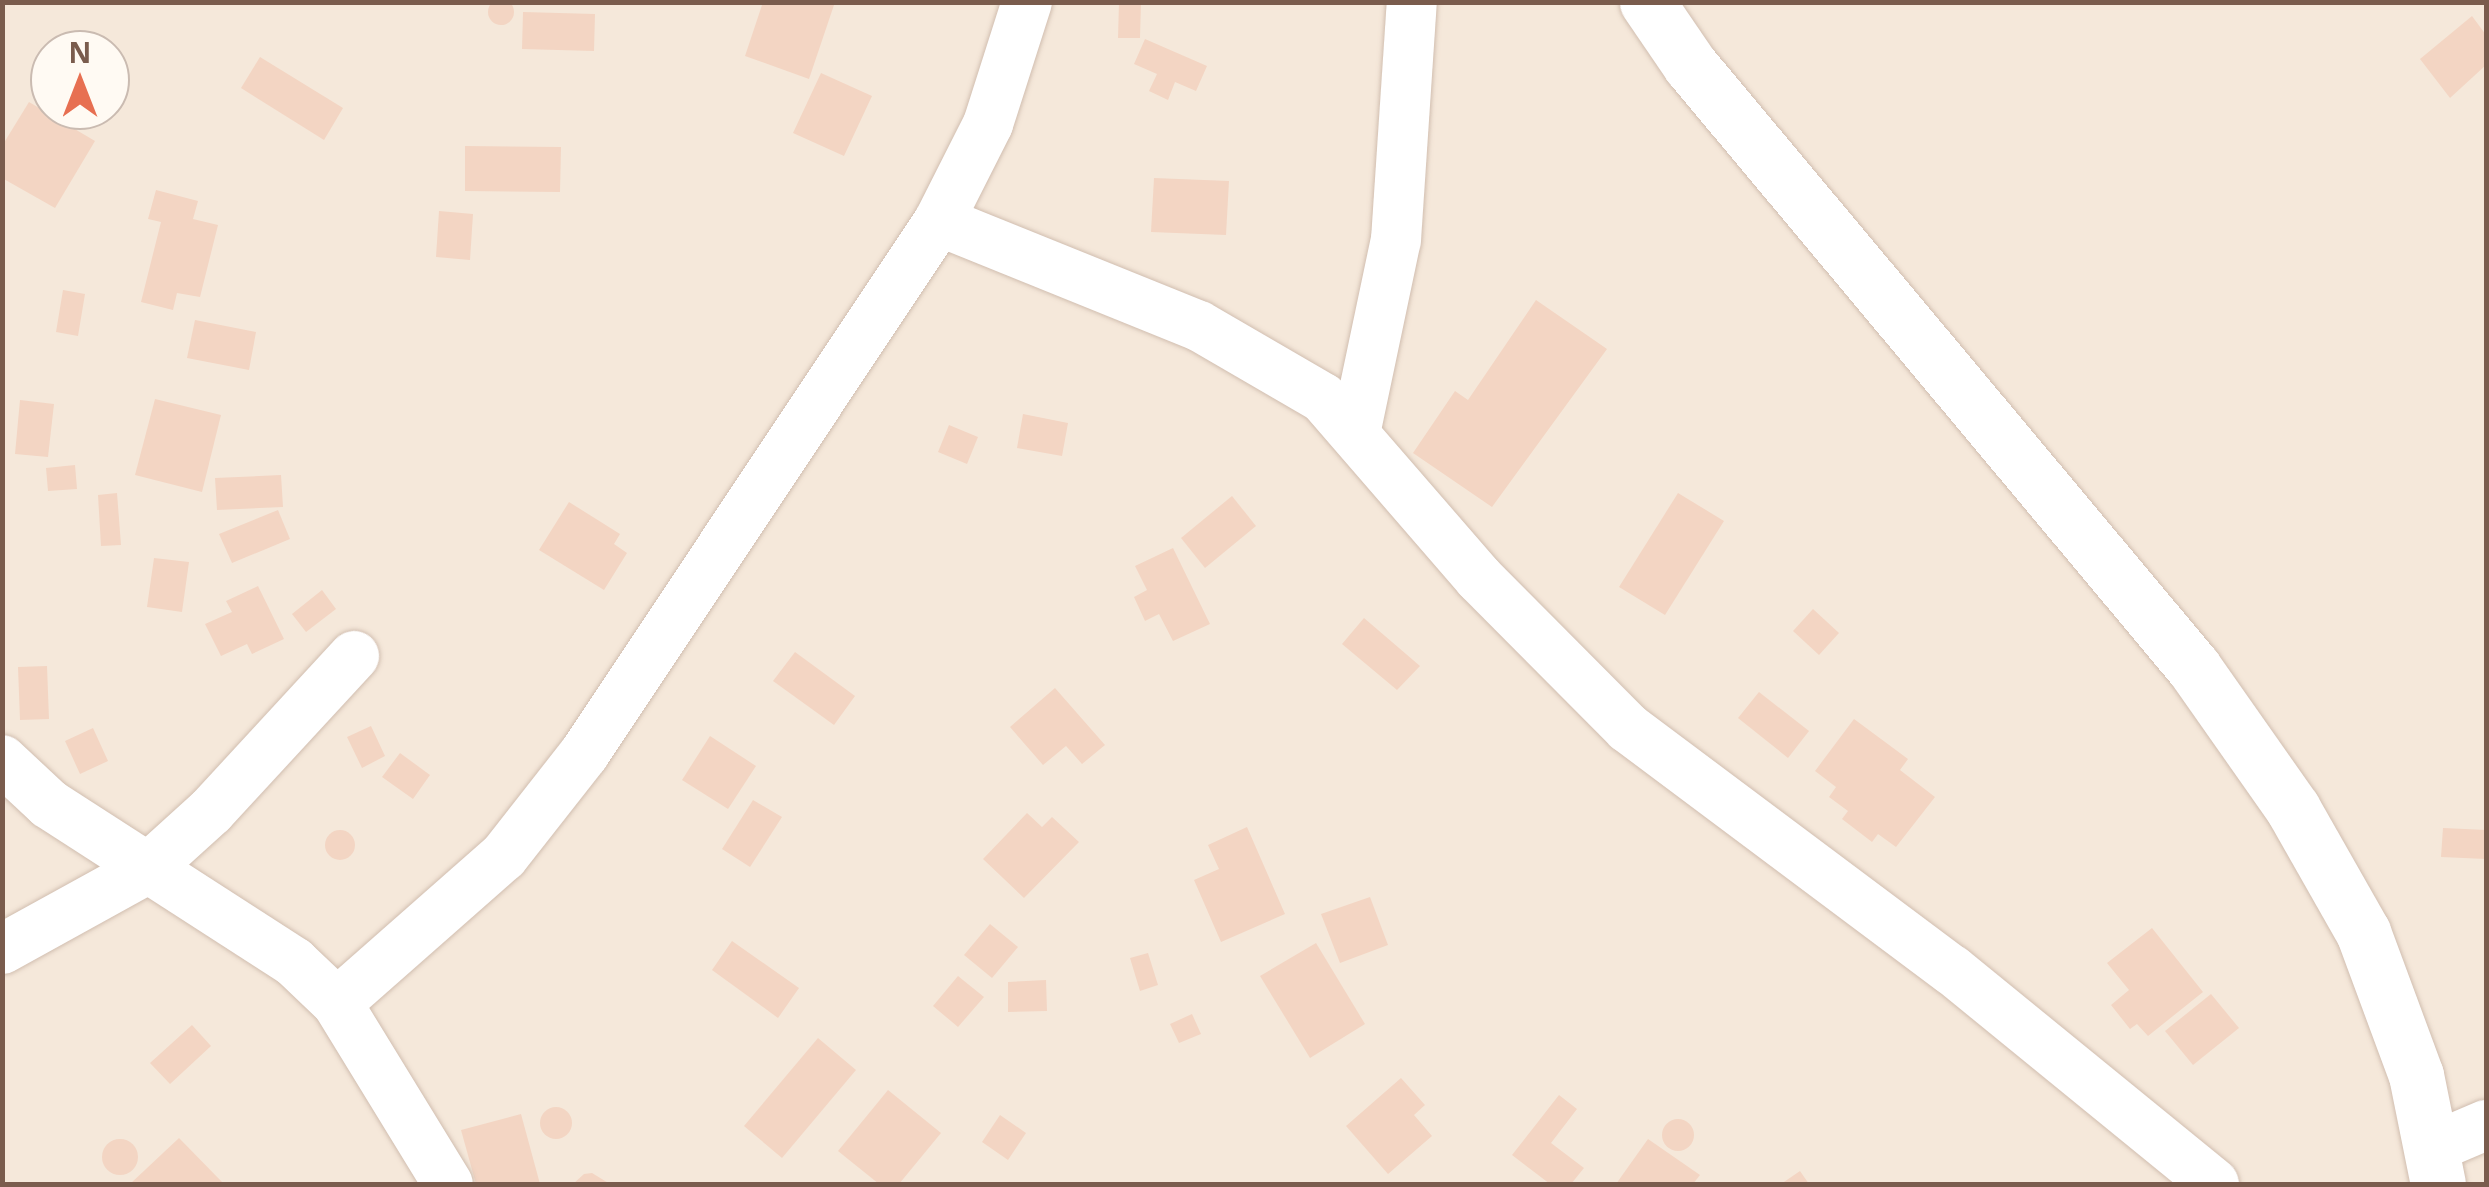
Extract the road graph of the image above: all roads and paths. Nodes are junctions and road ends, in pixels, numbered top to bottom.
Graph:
1 (1027, 2) edge
2 (1412, 2) edge
3 (1647, 2) edge
4 (939, 221) junction
5 (1356, 430) junction
6 (354, 656) dead end
7 (2, 760) edge
8 (147, 869) junction
9 (2, 948) edge
10 (337, 1003) junction
11 (2486, 1125) edge
12 (2435, 1166) edge
13 (448, 1184) edge
14 (2214, 1184) edge

1 - 4 street
2 - 5 street
3 - 12 street
4 - 5 street
4 - 10 street
5 - 14 street
6 - 8 street
7 - 8 street
8 - 9 street
8 - 10 street
10 - 13 street
11 - 12 street

